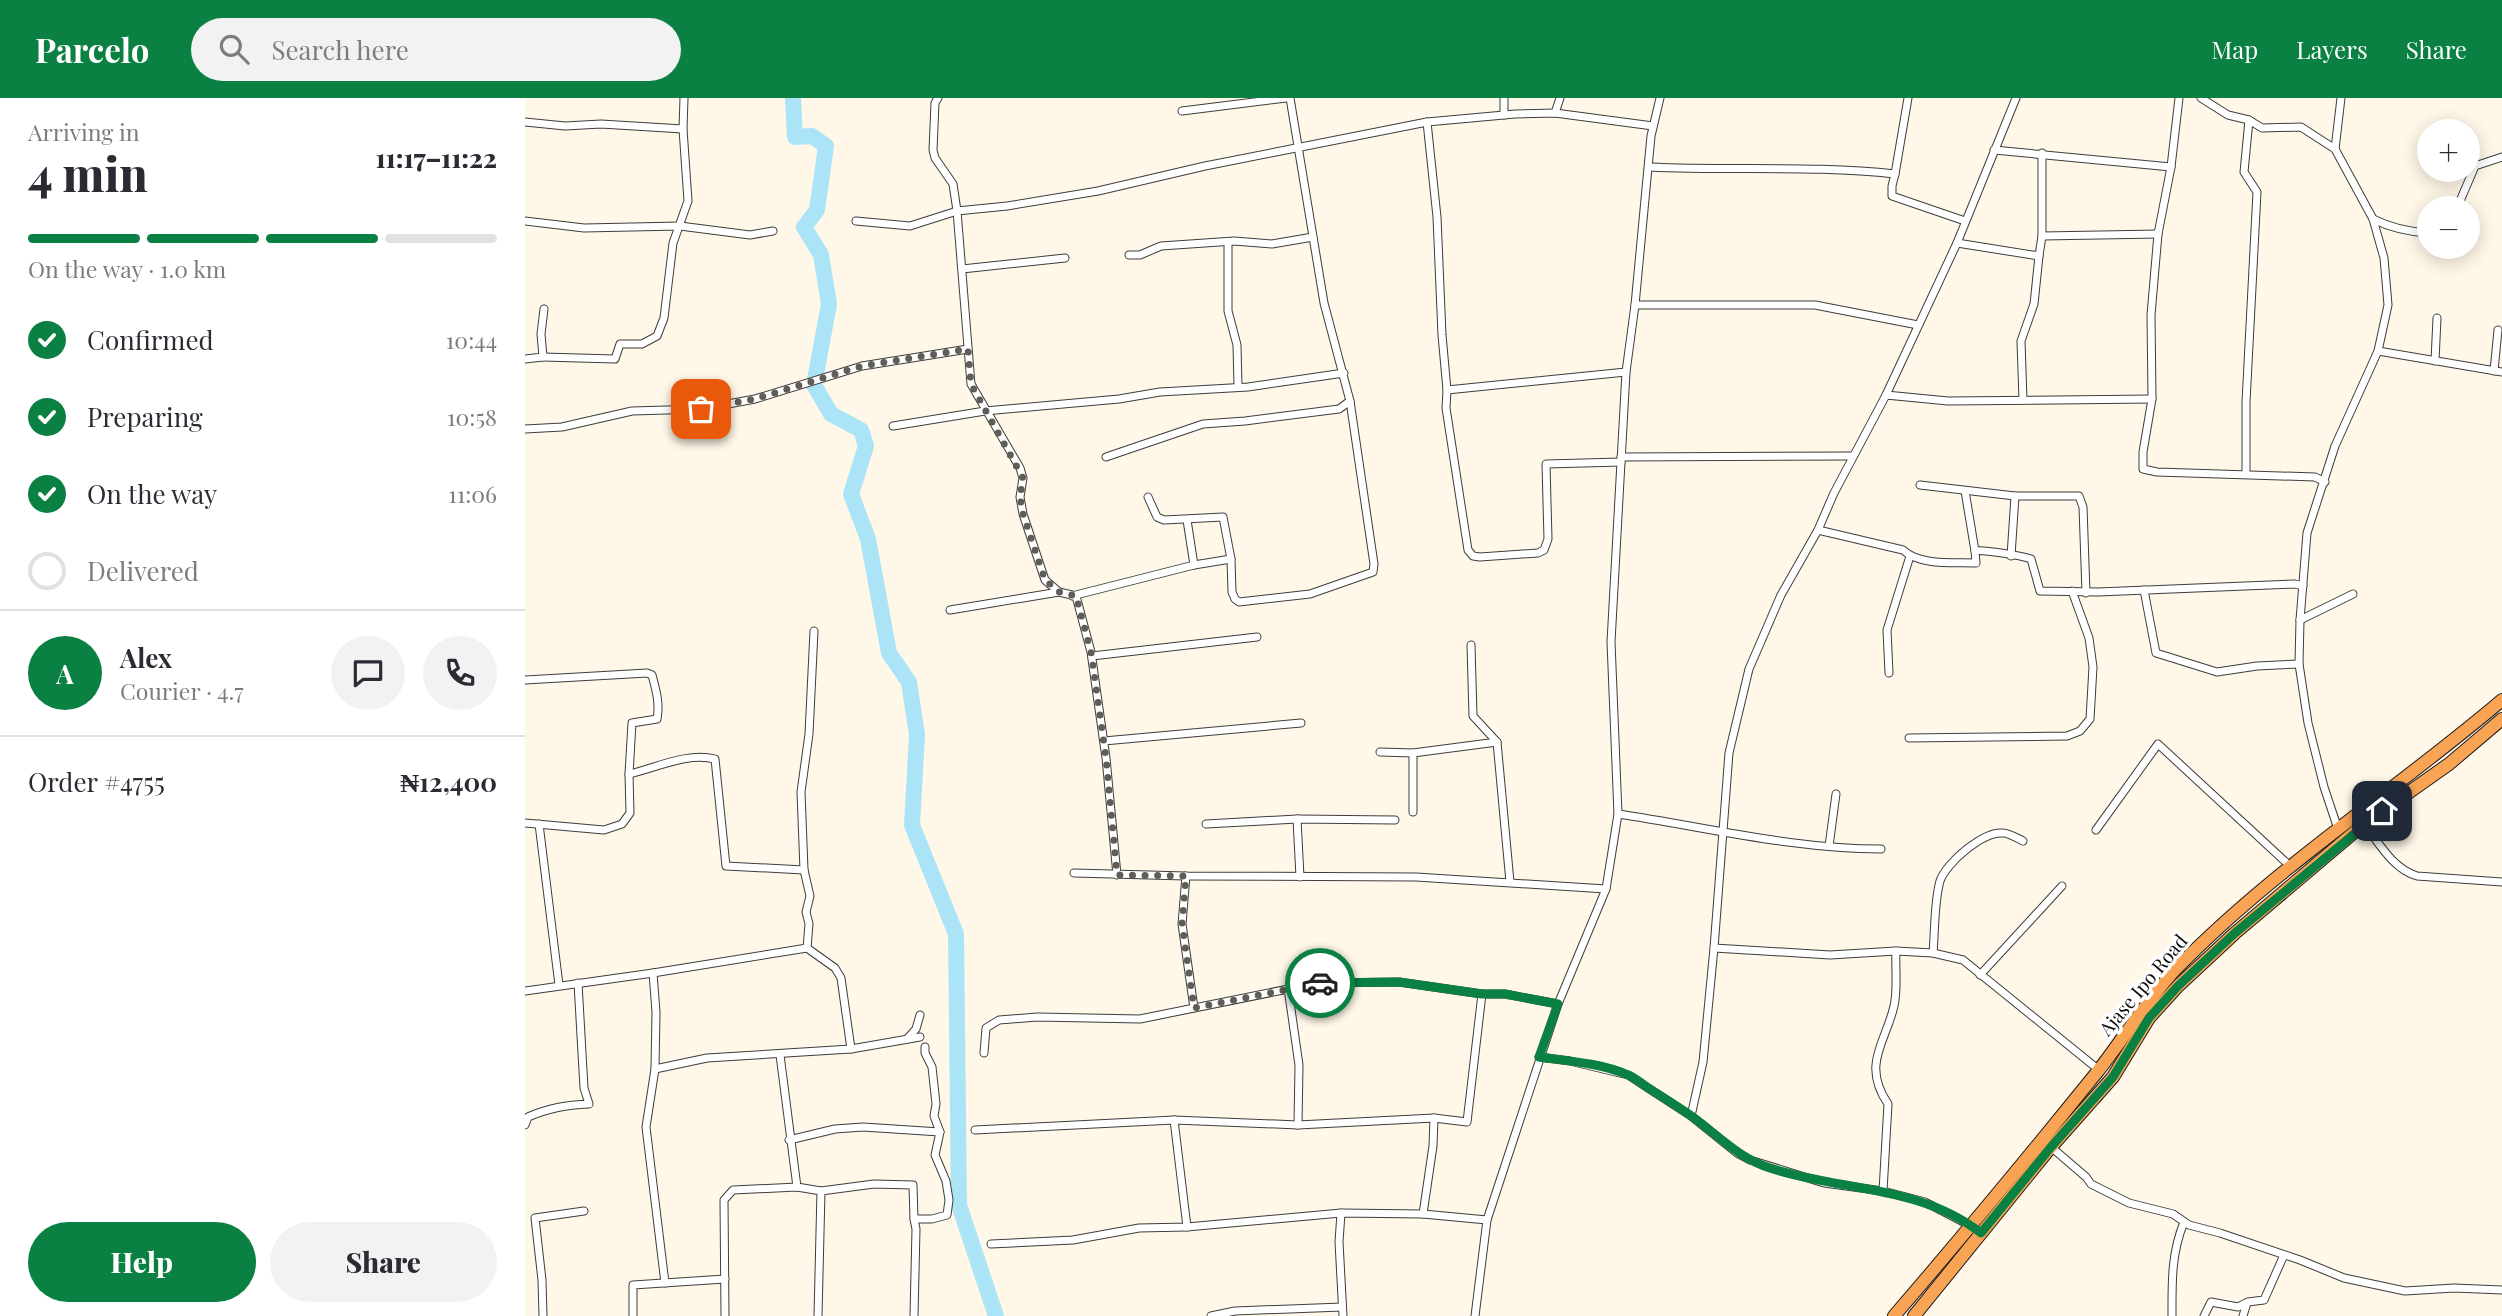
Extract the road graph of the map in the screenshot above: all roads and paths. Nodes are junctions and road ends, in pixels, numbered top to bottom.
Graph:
1 (684, 98) edge
2 (938, 98) edge
3 (1288, 98) edge
4 (1504, 98) edge
5 (1559, 98) edge
6 (1660, 98) edge
7 (1908, 98) edge
8 (2016, 98) edge
9 (2179, 98) edge
10 (2201, 98) edge
11 (2341, 98) edge
12 (1182, 111) dead end
13 (1555, 113) junction
14 (1504, 115) junction
15 (2249, 120) junction
16 (525, 122) edge
17 (1427, 122) junction
18 (1653, 126) junction
19 (683, 129) junction
20 (1299, 147) junction
21 (2335, 149) junction
22 (1994, 150) junction
23 (2042, 153) junction
24 (2502, 158) edge
25 (1650, 167) junction
26 (2171, 167) junction
27 (1895, 173) junction
28 (2462, 196) edge
29 (957, 211) junction
30 (2373, 219) junction
31 (525, 221) edge
32 (856, 221) dead end
33 (1965, 221) junction
34 (680, 226) junction
35 (773, 231) dead end
36 (2417, 233) edge
37 (2158, 234) junction
38 (2042, 236) junction
39 (1313, 237) junction
40 (1229, 242) junction
41 (1957, 243) junction
42 (1129, 255) dead end
43 (2039, 256) junction
44 (1065, 258) dead end
45 (962, 269) junction
46 (1635, 305) junction
47 (544, 309) dead end
48 (2437, 318) dead end
49 (1918, 325) junction
50 (2498, 330) dead end
51 (968, 349) junction
52 (2378, 351) junction
53 (543, 357) junction
54 (525, 359) edge
55 (2435, 360) junction
56 (2498, 371) edge
57 (1626, 372) junction
58 (1344, 373) junction
59 (1238, 387) junction
60 (1447, 390) junction
61 (1886, 395) junction
62 (2152, 399) junction
63 (2023, 400) junction
64 (1350, 401) junction
65 (985, 411) junction
66 (893, 426) dead end
67 (525, 429) edge
68 (1852, 456) junction
69 (1106, 457) dead end
70 (1621, 459) junction
71 (2246, 473) junction
72 (2325, 482) junction
73 (1920, 485) dead end
74 (1965, 491) junction
75 (2015, 496) junction
76 (1148, 497) dead end
77 (1187, 520) junction
78 (1818, 530) junction
79 (1975, 551) junction
80 (1910, 556) junction
81 (2011, 556) junction
82 (1231, 559) junction
83 (1194, 565) junction
84 (2303, 586) junction
85 (2144, 590) junction
86 (2072, 591) junction
87 (1059, 592) junction
88 (2086, 593) junction
89 (2353, 594) dead end
90 (1071, 596) junction
91 (950, 610) dead end
92 (2300, 620) junction
93 (814, 631) dead end
94 (1257, 637) dead end
95 (1471, 645) dead end
96 (1092, 656) junction
97 (2299, 664) junction
98 (1889, 673) dead end
99 (525, 680) edge
100 (2502, 700) edge
101 (2502, 719) edge
102 (1301, 723) dead end
103 (1909, 738) dead end
104 (1104, 741) junction
105 (1497, 742) junction
106 (1380, 752) dead end
107 (1413, 753) junction
108 (629, 774) junction
109 (1836, 794) dead end
110 (1413, 812) dead end
111 (1618, 814) junction
112 (1297, 819) junction
113 (1395, 820) dead end
114 (525, 823) edge
115 (538, 824) junction
116 (1206, 824) dead end
117 (2364, 824) junction
118 (2337, 828) junction
119 (2096, 830) dead end
120 (1722, 832) junction
121 (2346, 839) junction
122 (2023, 841) dead end
123 (1829, 846) junction
124 (1881, 849) dead end
125 (2290, 866) junction
126 (804, 870) junction
127 (1075, 873) dead end
128 (1117, 875) junction
129 (1186, 876) junction
130 (1300, 877) junction
131 (2502, 881) edge
132 (1510, 882) junction
133 (2062, 886) dead end
134 (1606, 889) junction
135 (807, 948) junction
136 (1714, 948) junction
137 (1896, 951) junction
138 (1933, 953) junction
139 (653, 973) junction
140 (1980, 975) junction
141 (578, 984) junction
142 (559, 985) junction
143 (1288, 988) junction
144 (525, 991) edge
145 (1482, 994) junction
146 (1558, 1004) junction
147 (1194, 1008) junction
148 (920, 1015) dead end
149 (920, 1037) dead end
150 (907, 1039) junction
151 (925, 1047) dead end
152 (851, 1049) junction
153 (984, 1052) dead end
154 (779, 1055) junction
155 (1539, 1057) junction
156 (656, 1069) junction
157 (2099, 1070) junction
158 (1691, 1116) junction
159 (1434, 1118) junction
160 (1174, 1120) junction
161 (525, 1125) edge
162 (1298, 1125) junction
163 (975, 1130) dead end
164 (940, 1132) junction
165 (789, 1140) junction
166 (2051, 1147) junction
167 (797, 1187) junction
168 (821, 1191) junction
169 (1883, 1191) junction
170 (584, 1211) dead end
171 (1341, 1213) junction
172 (1423, 1214) junction
173 (914, 1219) junction
174 (1486, 1220) junction
175 (2184, 1222) junction
176 (1187, 1227) junction
177 (1976, 1229) junction
178 (991, 1244) dead end
179 (2284, 1255) junction
180 (725, 1279) junction
181 (665, 1283) junction
182 (2502, 1290) edge
183 (2248, 1302) junction
184 (1342, 1307) junction
185 (543, 1316) edge
186 (633, 1316) edge
187 (725, 1316) edge
188 (818, 1316) edge
189 (914, 1316) edge
190 (1211, 1316) edge
191 (1343, 1316) edge
192 (1475, 1316) edge
193 (1894, 1316) edge
194 (1914, 1316) edge
195 (2172, 1316) edge
196 (2204, 1316) edge
197 (2243, 1316) edge

1 - 19 street
2 - 29 street
3 - 12 street
3 - 20 street
4 - 14 street
5 - 13 street
6 - 18 street
7 - 27 street
8 - 22 street
9 - 26 street
10 - 15 street
11 - 21 street
13 - 14 street
13 - 18 street
14 - 17 street
15 - 21 street
15 - 71 street
16 - 19 street
17 - 20 street
17 - 60 street
18 - 25 street
19 - 34 street
20 - 29 street
20 - 39 street
21 - 30 street
22 - 23 street
22 - 33 street
23 - 26 street
23 - 38 street
24 - 28 street
25 - 27 street
25 - 46 street
26 - 37 street
27 - 33 street
29 - 32 street
29 - 45 street
30 - 36 street
30 - 52 street
31 - 34 street
33 - 41 street
34 - 35 street
34 - 53 street
37 - 38 street
37 - 62 street
38 - 43 street
39 - 40 street
39 - 58 street
40 - 42 street
40 - 59 street
41 - 43 street
41 - 49 street
43 - 63 street
44 - 45 street
45 - 51 street
46 - 49 street
46 - 57 street
47 - 53 street
48 - 55 street
49 - 61 street
50 - 56 street
51 - 65 street
51 - 67 street
52 - 55 street
52 - 72 street
53 - 54 street
55 - 56 street
57 - 60 street
57 - 70 street
58 - 59 street
58 - 64 street
59 - 65 street
60 - 70 street
61 - 63 street
61 - 68 street
62 - 63 street
62 - 71 street
64 - 69 street
64 - 82 street
65 - 66 street
65 - 87 street
68 - 70 street
68 - 78 street
70 - 111 street
71 - 72 street
72 - 84 street
73 - 74 street
74 - 75 street
74 - 79 street
75 - 81 street
75 - 88 street
76 - 77 street
77 - 82 street
77 - 83 street
78 - 80 street
78 - 120 street
79 - 80 street
79 - 81 street
80 - 98 street
81 - 86 street
82 - 83 street
83 - 90 street
84 - 85 street
84 - 92 street
85 - 88 street
85 - 97 street
86 - 88 street
86 - 103 street
87 - 90 street
87 - 91 street
89 - 92 street
90 - 96 street
92 - 97 street
93 - 126 street
94 - 96 street
95 - 105 street
96 - 104 street
97 - 118 street
99 - 108 street
100 - 118 highway, Ajase Ipo Road
101 - 117 highway, Ajase Ipo Road
102 - 104 street
104 - 128 street
105 - 107 street
105 - 132 street
106 - 107 street
107 - 110 street
108 - 115 street
108 - 126 street
109 - 123 street
111 - 120 street
111 - 134 street
112 - 113 street
112 - 116 street
112 - 130 street
114 - 115 street
115 - 142 street
117 - 121 highway, Ajase Ipo Road
117 - 131 street
118 - 121 street
118 - 125 highway, Ajase Ipo Road
119 - 125 street
120 - 123 street
120 - 136 street
121 - 166 highway, Ajase Ipo Road
122 - 138 street
123 - 124 street
125 - 157 highway, Ajase Ipo Road
126 - 135 street
127 - 128 street
128 - 129 street
129 - 130 street
129 - 147 street
130 - 132 street
132 - 134 street
133 - 140 street
134 - 146 street
135 - 139 street
135 - 152 street
136 - 137 street
136 - 158 street
137 - 138 street
137 - 169 street
138 - 140 street
139 - 141 street
139 - 156 street
140 - 157 street
141 - 142 street
141 - 161 street
142 - 144 street
143 - 145 street
143 - 147 street
143 - 162 street
145 - 146 street
145 - 159 street
146 - 155 street
147 - 153 street
148 - 150 street
149 - 150 street
150 - 152 street
151 - 164 street
152 - 154 street
154 - 156 street
154 - 165 street
155 - 158 street
155 - 174 street
156 - 181 street
157 - 177 highway, Ajase Ipo Road
158 - 169 street
159 - 162 street
159 - 172 street
160 - 162 street
160 - 163 street
160 - 176 street
164 - 165 street
164 - 173 street
165 - 167 street
166 - 175 street
166 - 177 highway, Ajase Ipo Road
167 - 168 street
167 - 180 street
168 - 173 street
168 - 188 street
169 - 177 street
170 - 185 street
171 - 172 street
171 - 176 street
171 - 184 street
172 - 174 street
173 - 189 street
174 - 192 street
175 - 179 street
175 - 195 street
176 - 178 street
177 - 193 highway, Ajase Ipo Road
177 - 194 highway, Ajase Ipo Road
179 - 182 street
179 - 183 street
180 - 181 street
180 - 187 street
181 - 186 street
183 - 196 street
183 - 197 street
184 - 190 street
184 - 191 street

